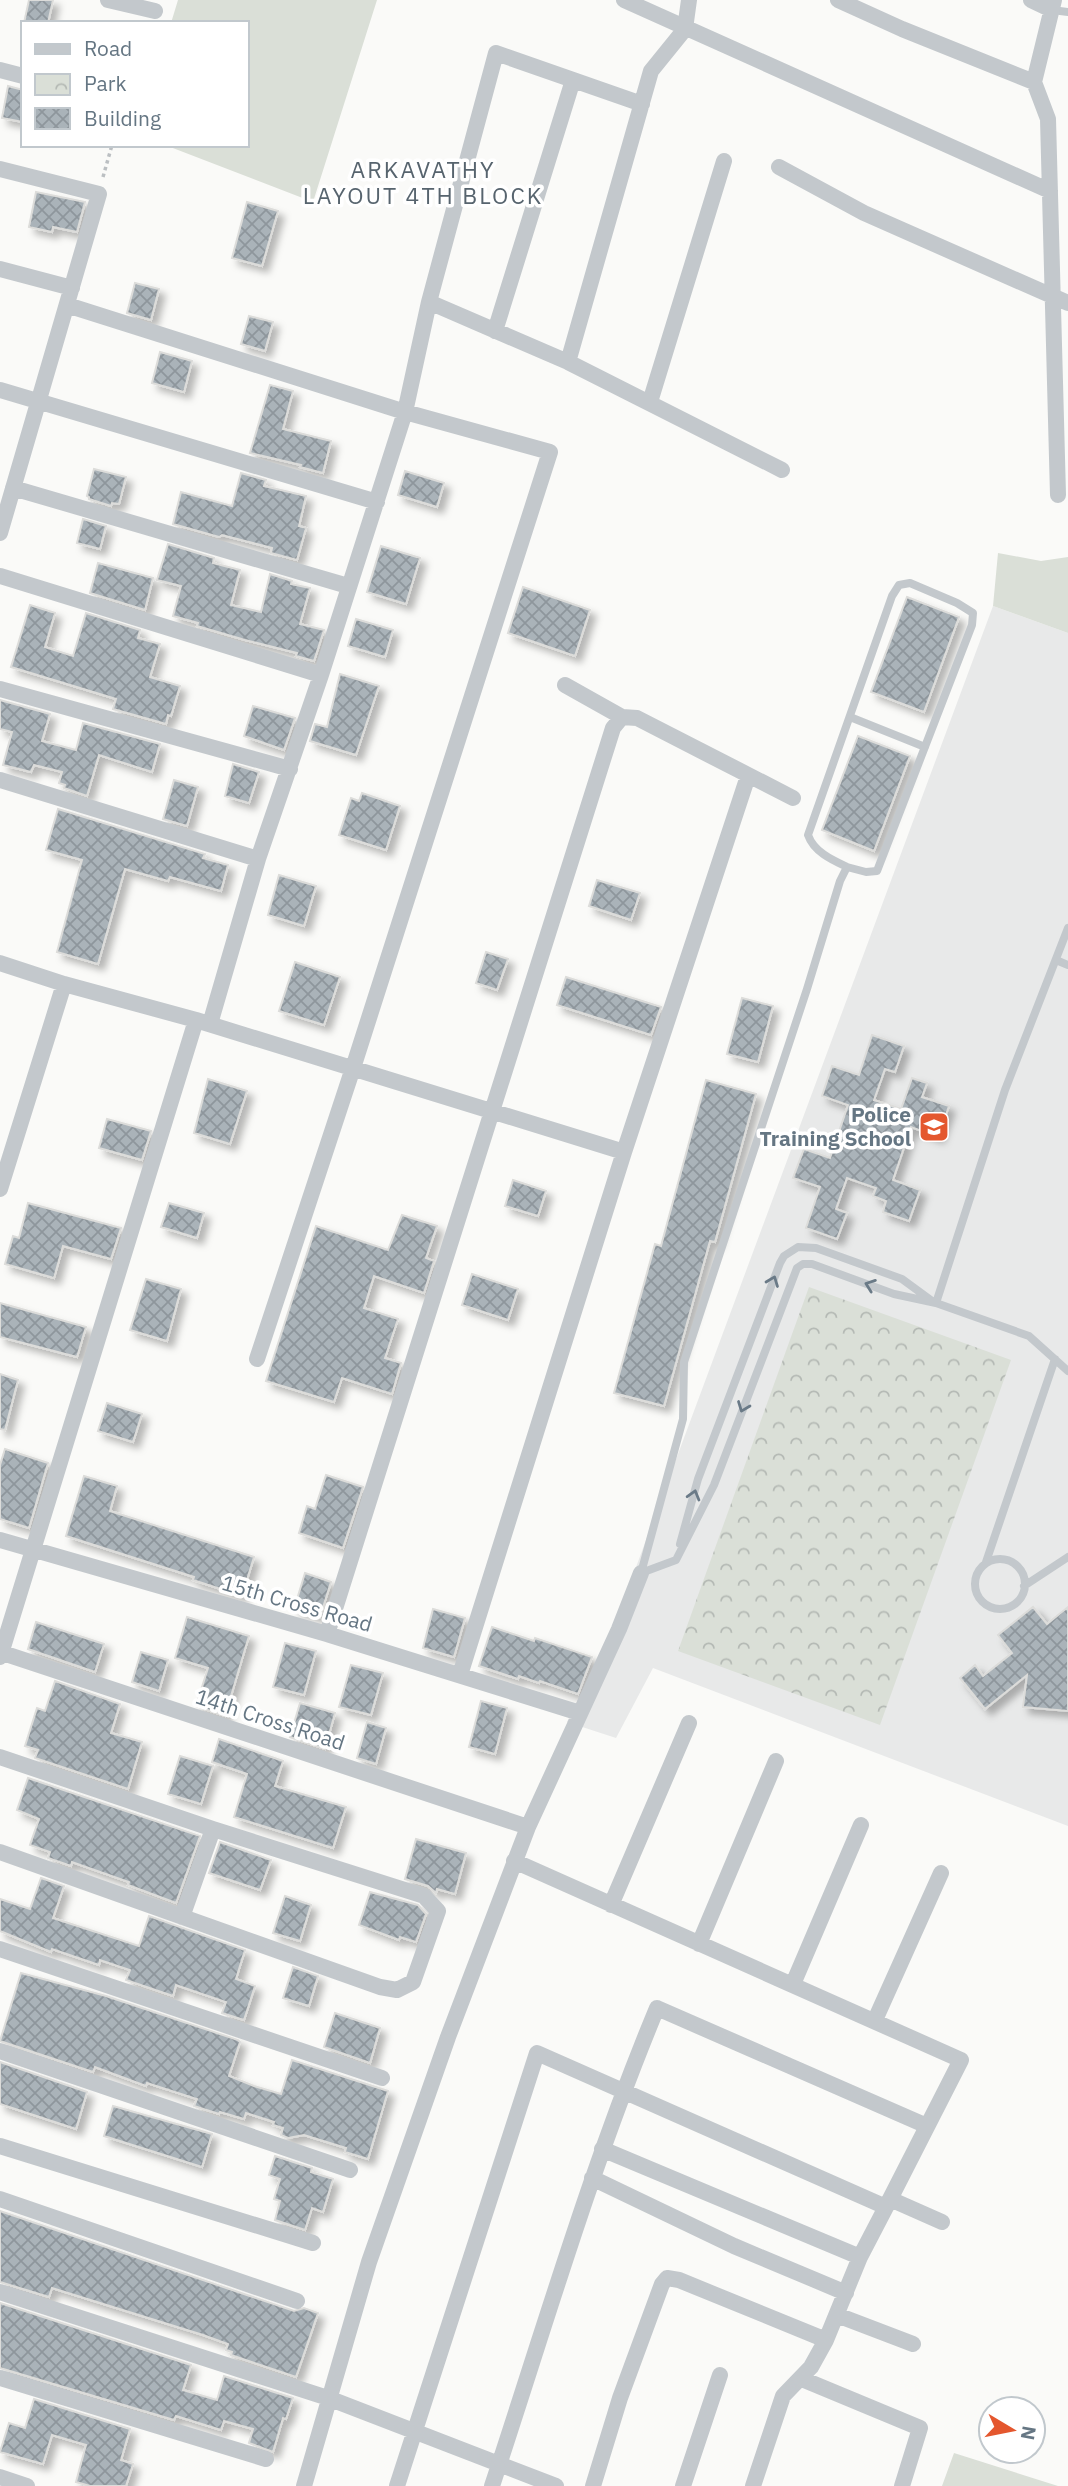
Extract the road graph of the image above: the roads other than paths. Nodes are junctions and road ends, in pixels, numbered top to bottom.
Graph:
1 (108, 0) edge
2 (624, 0) edge
3 (689, 0) edge
4 (838, 0) edge
5 (1031, 0) edge
6 (1059, 8) edge
7 (155, 11) dead end
8 (685, 29) junction
9 (0, 70) edge
10 (21, 75) edge
11 (573, 80) junction
12 (1034, 82) junction
13 (642, 104) junction
14 (724, 161) dead end
15 (779, 167) dead end
16 (0, 169) edge
17 (1050, 191) junction
18 (0, 269) edge
19 (72, 288) junction
20 (1060, 300) edge
21 (429, 302) junction
22 (67, 304) junction
23 (495, 331) junction
24 (568, 362) junction
25 (0, 390) edge
26 (39, 400) junction
27 (650, 402) junction
28 (405, 412) junction
29 (782, 470) dead end
30 (13, 488) junction
31 (1058, 495) dead end
32 (377, 502) junction
33 (3, 512) edge
34 (0, 533) edge
35 (0, 576) edge
36 (348, 586) junction
37 (321, 674) junction
38 (565, 685) dead end
39 (0, 689) edge
40 (622, 717) junction
41 (850, 717) junction
42 (925, 747) junction
43 (289, 769) junction
44 (748, 776) junction
45 (0, 780) edge
46 (793, 798) dead end
47 (258, 859) junction
48 (847, 867) junction
49 (1068, 928) edge
50 (1056, 960) junction
51 (0, 963) edge
52 (1068, 965) edge
53 (64, 984) junction
54 (203, 1022) junction
55 (353, 1068) junction
56 (493, 1112) junction
57 (6, 1149) edge
58 (624, 1152) junction
59 (0, 1189) edge
60 (936, 1303) junction
61 (257, 1359) dead end
62 (1055, 1359) junction
63 (1068, 1371) edge
64 (0, 1540) edge
65 (33, 1549) junction
66 (1068, 1558) edge
67 (676, 1560) junction
68 (986, 1562) junction
69 (642, 1573) junction
70 (1024, 1586) junction
71 (327, 1634) junction
72 (0, 1654) edge
73 (460, 1675) junction
74 (580, 1713) junction
75 (689, 1723) dead end
76 (0, 1756) edge
77 (776, 1762) dead end
78 (861, 1825) dead end
79 (528, 1827) junction
80 (213, 1829) junction
81 (0, 1852) edge
82 (514, 1861) junction
83 (941, 1873) dead end
84 (611, 1905) junction
85 (181, 1917) junction
86 (699, 1944) junction
87 (0, 1949) edge
88 (793, 1984) junction
89 (875, 2020) junction
90 (0, 2051) edge
91 (382, 2078) dead end
92 (623, 2091) junction
93 (927, 2126) junction
94 (0, 2147) edge
95 (602, 2149) junction
96 (350, 2170) dead end
97 (592, 2178) junction
98 (0, 2199) edge
99 (888, 2203) junction
100 (942, 2222) dead end
101 (313, 2243) dead end
102 (860, 2257) junction
103 (0, 2292) edge
104 (846, 2293) junction
105 (297, 2301) dead end
106 (837, 2315) junction
107 (826, 2340) junction
108 (913, 2344) dead end
109 (720, 2375) dead end
110 (0, 2378) edge
111 (802, 2379) junction
112 (328, 2398) junction
113 (414, 2431) junction
114 (265, 2459) dead end
115 (499, 2464) junction
116 (0, 2477) edge
117 (27, 2486) edge
118 (304, 2486) edge
119 (397, 2486) edge
120 (492, 2486) edge
121 (556, 2486) edge
122 (593, 2486) edge
123 (683, 2486) edge
124 (753, 2486) edge
125 (902, 2486) edge

1 - 7 street
2 - 8 street
3 - 8 street
4 - 12 street
5 - 6 street
6 - 12 street
8 - 13 street
8 - 17 street
9 - 10 street
11 - 13 street
11 - 21 street
11 - 23 street
12 - 17 street
13 - 24 street
14 - 27 street
15 - 20 street
16 - 19 street
17 - 20 street
18 - 19 street
19 - 22 street
20 - 31 street
21 - 23 street
21 - 28 street
22 - 26 street
22 - 28 street
23 - 24 street
24 - 27 street
25 - 26 street
26 - 30 street
26 - 32 street
27 - 29 street
28 - 32 street
28 - 55 street
30 - 33 street
30 - 36 street
32 - 36 street
33 - 34 street
35 - 37 street
36 - 37 street
37 - 43 street
38 - 40 street
39 - 43 street
40 - 44 street
40 - 56 street
41 - 42 lane
41 - 42 lane
41 - 48 lane
42 - 48 lane
43 - 47 street
44 - 46 street
44 - 58 street
45 - 47 street
47 - 54 street
48 - 69 lane
49 - 50 lane
50 - 52 lane
50 - 60 lane
51 - 53 street
53 - 54 street
53 - 57 street
54 - 55 street
54 - 65 street
55 - 56 street
55 - 61 street
56 - 58 street
56 - 71 street
57 - 59 street
58 - 73 street
60 - 62 lane
60 -> 67 lane
67 -> 60 lane
62 - 63 lane
62 - 68 lane
64 - 65 street, 15th Cross Road
65 - 71 street, 15th Cross Road
65 - 72 street
66 - 70 lane
67 - 69 lane
68 - 70 lane
68 - 70 lane
69 - 74 street
71 - 73 street, 15th Cross Road
72 - 79 street, 14th Cross Road
73 - 74 street, 15th Cross Road
74 - 79 street
75 - 84 street
76 - 80 street
77 - 86 street
78 - 88 street
79 - 82 street
80 - 85 street
80 - 85 street
81 - 85 street
82 - 84 street
82 - 112 street
83 - 89 street
84 - 86 street
86 - 88 street
87 - 91 street
88 - 89 street
89 - 93 street
90 - 96 street
92 - 93 street
92 - 95 street
92 - 99 street
92 - 113 street
93 - 99 street
94 - 101 street
95 - 97 street
95 - 102 street
97 - 104 street
97 - 115 street
98 - 105 street
99 - 100 street
99 - 102 street
102 - 104 street
103 - 112 street
104 - 106 street
106 - 107 street
106 - 108 street
107 - 111 street
107 - 122 street
109 - 123 street
110 - 114 street
111 - 124 street
111 - 125 street
112 - 113 street
112 - 118 street
113 - 115 street
113 - 119 street
115 - 120 street
115 - 121 street
116 - 117 street

